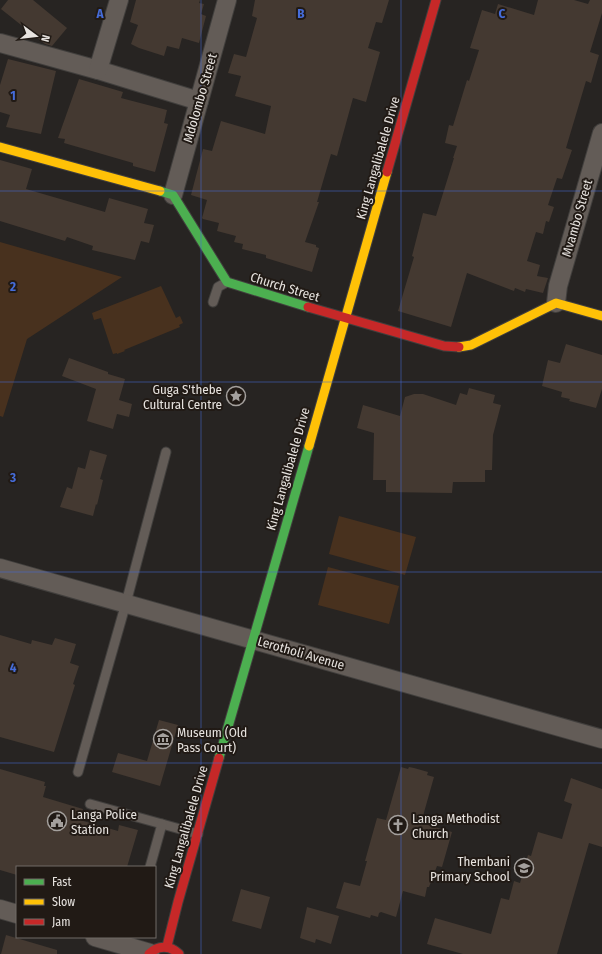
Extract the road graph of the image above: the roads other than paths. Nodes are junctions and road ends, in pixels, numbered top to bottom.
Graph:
1 (119, 0) edge
2 (227, 0) edge
3 (436, 0) edge
4 (0, 43) edge
5 (98, 70) junction
6 (199, 101) junction
7 (602, 133) edge
8 (0, 147) edge
9 (172, 195) junction
10 (227, 282) junction
11 (213, 302) dead end
12 (556, 303) junction
13 (602, 316) edge
14 (346, 319) junction
15 (166, 452) dead end
16 (0, 568) edge
17 (126, 603) junction
18 (253, 640) junction
19 (602, 739) edge
20 (78, 772) dead end
21 (90, 804) dead end
22 (162, 824) junction
23 (198, 834) junction
24 (150, 866) edge
25 (0, 909) edge
26 (16, 914) edge
27 (98, 938) edge
28 (167, 946) junction
29 (150, 954) edge
30 (179, 954) edge

1 - 5 street
2 - 6 street, Mdolombo Street
3 - 14 street, King Langalibalele Drive
4 - 5 street
5 - 6 street
6 - 9 street, Mdolombo Street
7 - 12 street, Mvambo Street
8 - 9 street
9 - 10 street
10 - 11 lane
10 - 14 street, Church Street
12 - 13 street
12 - 14 street, Church Street
14 - 18 street, King Langalibalele Drive
15 - 17 lane
16 - 17 street, Lerotholi Avenue
17 - 18 street, Lerotholi Avenue
17 - 20 lane
18 - 19 street, Lerotholi Avenue
18 - 23 street, King Langalibalele Drive
21 - 22 lane
22 - 23 lane
22 - 24 lane
23 - 28 street, King Langalibalele Drive
25 - 26 street
27 - 29 street
28 - 29 street
28 - 30 street

